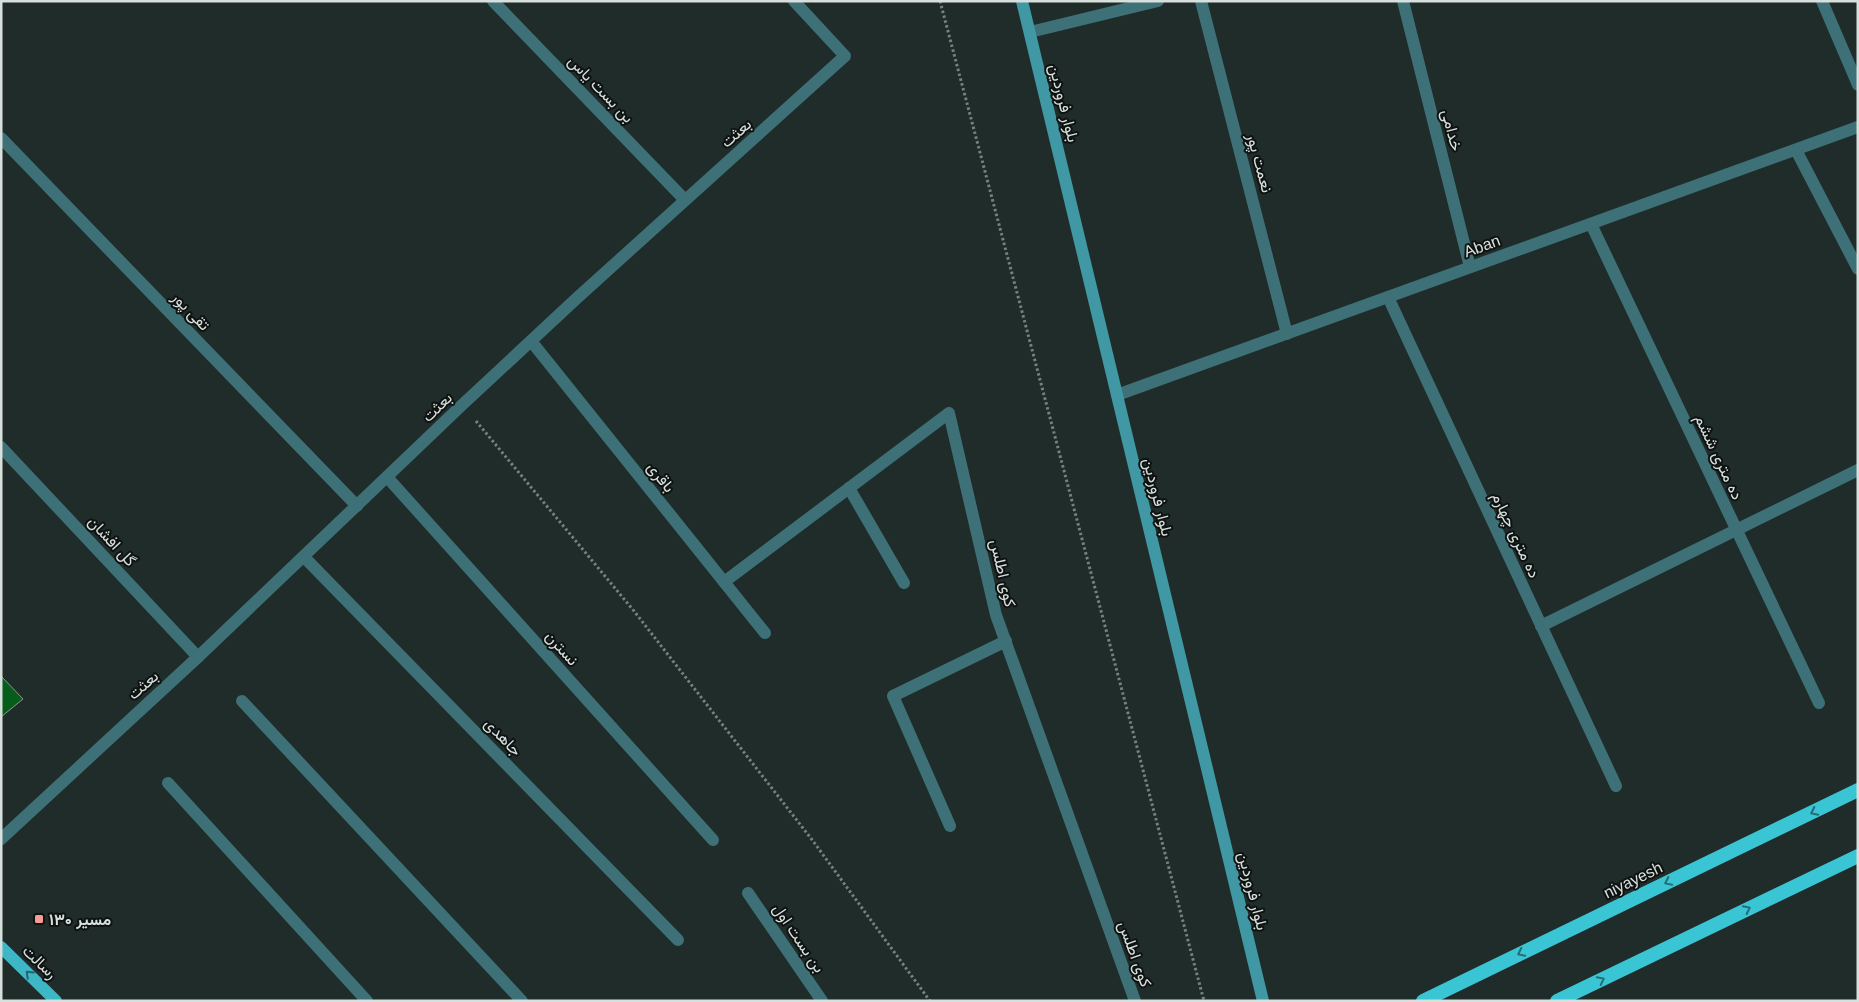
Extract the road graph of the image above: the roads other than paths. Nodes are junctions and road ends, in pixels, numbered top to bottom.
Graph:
1 (493, 1) edge
2 (794, 1) edge
3 (1022, 1) edge
4 (1158, 1) edge
5 (1201, 1) edge
6 (1403, 1) edge
7 (1822, 1) edge
8 (1030, 32) junction
9 (1858, 85) edge
10 (1858, 128) edge
11 (1, 138) edge
12 (1796, 150) junction
13 (685, 200) junction
14 (1591, 224) junction
15 (1470, 267) junction
16 (1858, 269) edge
17 (1388, 297) junction
18 (1287, 334) junction
19 (531, 341) junction
20 (1117, 395) junction
21 (1, 447) edge
22 (1858, 470) edge
23 (388, 477) junction
24 (849, 488) junction
25 (357, 506) junction
26 (1736, 530) junction
27 (304, 557) junction
28 (724, 582) junction
29 (904, 583) dead end
30 (1541, 626) junction
31 (765, 633) dead end
32 (1006, 641) junction
33 (198, 657) junction
34 (242, 701) dead end
35 (1819, 703) dead end
36 (168, 783) dead end
37 (1616, 786) dead end
38 (1858, 790) edge
39 (950, 826) dead end
40 (1, 838) edge
41 (713, 840) dead end
42 (1858, 856) edge
43 (748, 893) dead end
44 (678, 940) dead end
45 (1, 947) edge
46 (56, 1001) edge
47 (367, 1001) edge
48 (522, 1001) edge
49 (822, 1001) edge
50 (1135, 1001) edge
51 (1263, 1001) edge
52 (1423, 1001) edge
53 (1557, 1001) edge

1 - 13 street, بن بست یاس
2 - 13 street, بعثت
3 - 8 main road, بلوار فروردین
4 - 8 street
5 - 18 street, نعمت پور
6 - 15 street, خدامی
7 - 9 street
8 - 20 main road, بلوار فروردین
10 - 12 street, Aban
11 - 25 street, تقی پور
12 - 14 street, Aban
12 - 16 street
13 - 19 street, بعثت
14 - 15 street, Aban
14 - 26 street, ده متری ششم
15 - 17 street, Aban
17 - 18 street, Aban
17 - 30 street, ده متری چهارم
18 - 20 street, Aban
19 - 23 street, بعثت
19 - 28 street, باقری
20 - 51 main road, بلوار فروردین
21 - 33 street, گل افشان
22 - 26 street
23 - 25 street, بعثت
23 - 41 street, نسترن
24 - 28 street, کوی اطلس
24 - 29 street
24 - 32 street, کوی اطلس
25 - 27 street, بعثت
26 - 30 street
26 - 35 street, ده متری ششم
27 - 33 street, بعثت
27 - 44 street, جاهدی
28 - 31 street, باقری
30 - 37 street, ده متری چهارم
32 - 39 street
32 - 50 street, کوی اطلس
33 - 40 street, بعثت
34 - 48 street
36 - 47 street
38 -> 52 highway, niyayesh
53 -> 42 highway
43 - 49 street, بن بست اول
46 -> 45 main road, رسالت

